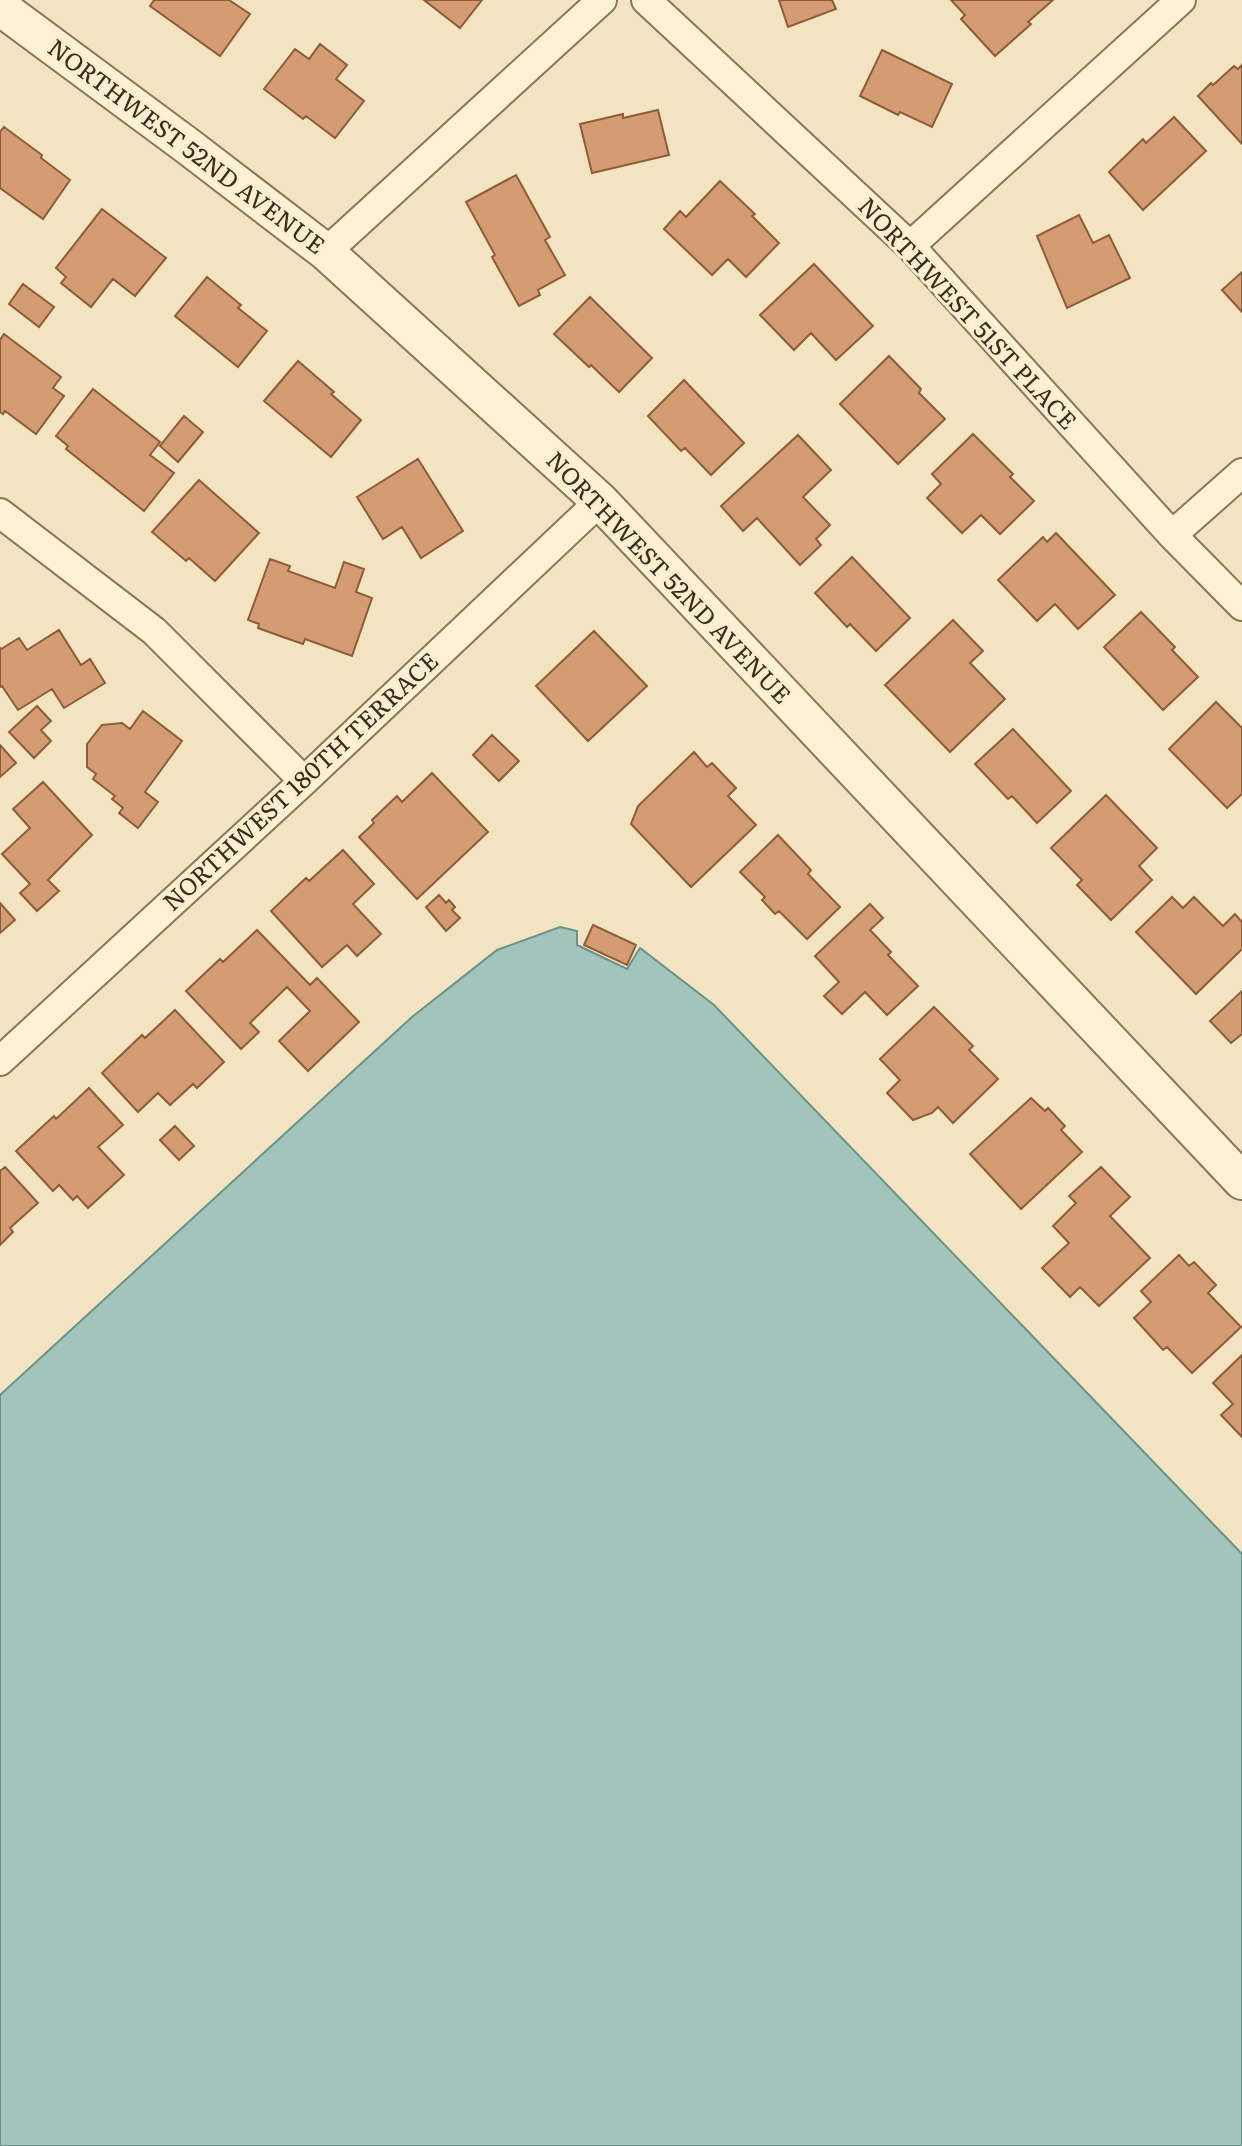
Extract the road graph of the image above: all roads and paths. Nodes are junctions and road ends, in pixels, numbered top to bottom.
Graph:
1 (602, 0) edge
2 (646, 0) edge
3 (1181, 0) edge
4 (0, 7) edge
5 (910, 246) junction
6 (326, 252) junction
7 (1242, 473) edge
8 (600, 501) junction
9 (3, 520) edge
10 (1172, 535) junction
11 (1242, 606) edge
12 (304, 781) junction
13 (0, 1061) edge
14 (1242, 1181) edge

1 - 6 street
2 - 5 street, NORTHWEST 51ST PLACE
3 - 5 street
4 - 6 street, NORTHWEST 52ND AVENUE
5 - 10 street, NORTHWEST 51ST PLACE
6 - 8 street, NORTHWEST 52ND AVENUE
7 - 10 street
8 - 12 street, NORTHWEST 180TH TERRACE
8 - 14 street, NORTHWEST 52ND AVENUE
9 - 12 street
10 - 11 street, NORTHWEST 51ST PLACE
12 - 13 street, NORTHWEST 180TH TERRACE

